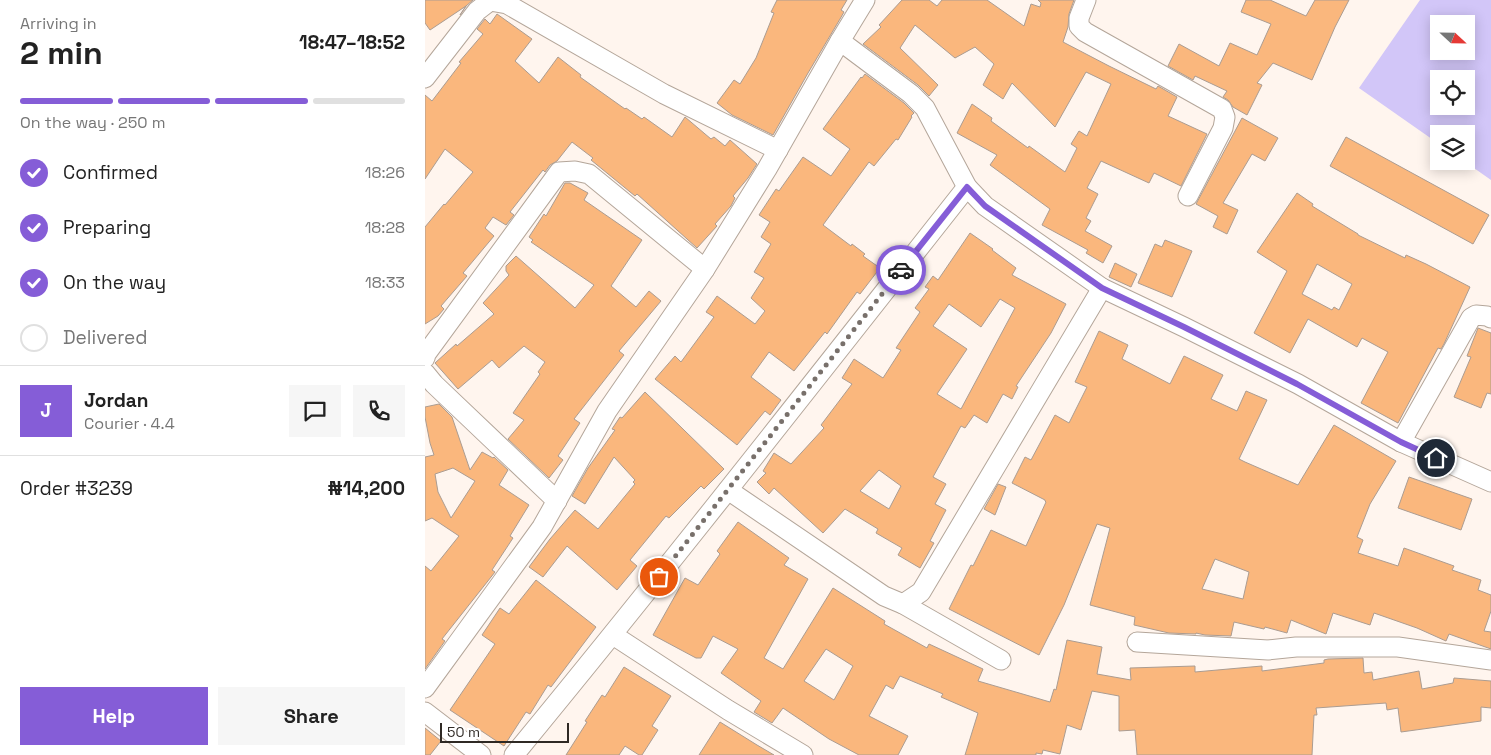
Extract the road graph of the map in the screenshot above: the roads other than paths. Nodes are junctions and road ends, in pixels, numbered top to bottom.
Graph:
1 (865, 0) edge
2 (1086, 0) edge
3 (840, 41) junction
4 (425, 78) edge
5 (778, 150) junction
6 (967, 187) junction
7 (1188, 196) dead end
8 (705, 269) junction
9 (1102, 288) junction
10 (1491, 318) edge
11 (425, 358) edge
12 (425, 373) edge
13 (1401, 442) junction
14 (1491, 482) edge
15 (728, 490) junction
16 (557, 501) junction
17 (903, 604) junction
18 (613, 635) junction
19 (1137, 642) dead end
20 (1001, 660) dead end
21 (1491, 660) edge
22 (425, 688) edge
23 (425, 712) edge
24 (481, 755) edge
25 (514, 755) edge
26 (803, 755) edge

1 - 3 street
2 - 7 street
3 - 5 street
3 - 6 street
4 - 5 street
5 - 8 street
6 - 9 street
6 - 15 street
8 - 11 street
8 - 16 street
9 - 13 street
9 - 17 street
10 - 13 street
12 - 16 street
13 - 14 street
15 - 17 street
15 - 18 street
16 - 22 street
17 - 20 street
18 - 25 street
18 - 26 street
19 - 21 street
23 - 24 street

